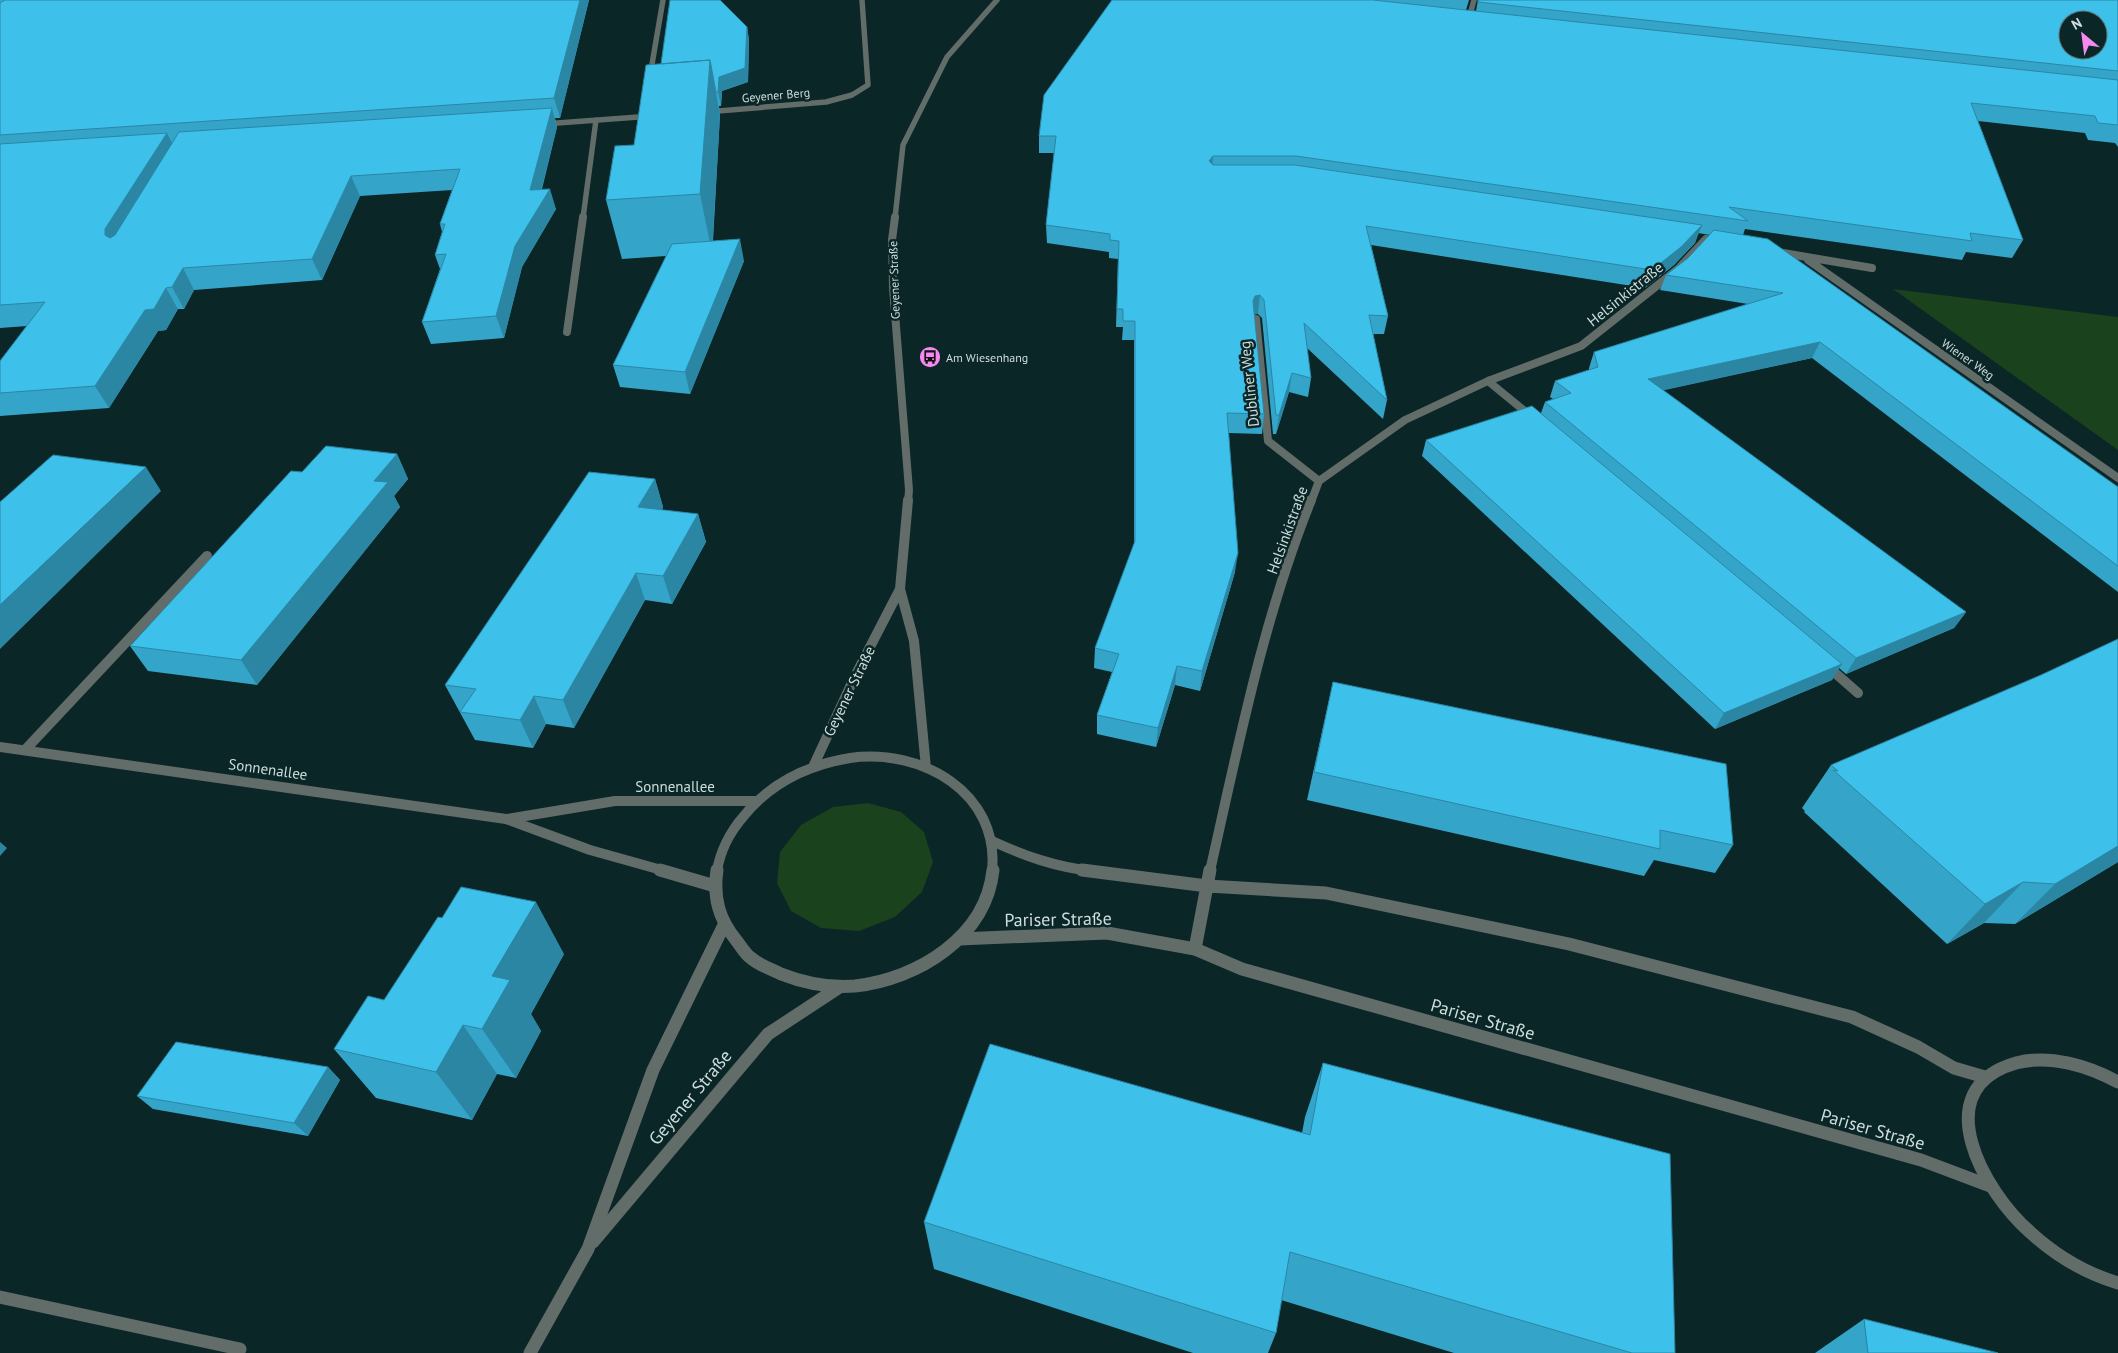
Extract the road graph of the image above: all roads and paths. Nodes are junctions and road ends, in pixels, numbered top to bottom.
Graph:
1 (663, 0) edge
2 (862, 0) edge
3 (997, 0) edge
4 (1474, 0) edge
5 (1458, 21) edge
6 (1468, 22) junction
7 (1478, 23) edge
8 (648, 87) edge
9 (644, 107) edge
10 (697, 113) edge
11 (661, 115) edge
12 (642, 116) junction
13 (596, 120) junction
14 (537, 124) edge
15 (1705, 239) edge
16 (1769, 251) edge
17 (1805, 258) junction
18 (1872, 268) dead end
19 (1256, 319) edge
20 (567, 332) dead end
21 (1488, 381) junction
22 (1541, 426) edge
23 (2118, 478) edge
24 (1319, 481) junction
25 (207, 556) dead end
26 (900, 589) junction
27 (1820, 661) edge
28 (1858, 693) dead end
29 (0, 747) edge
30 (25, 750) junction
31 (813, 766) junction
32 (926, 768) junction
33 (756, 800) junction
34 (506, 819) junction
35 (992, 841) junction
36 (715, 886) junction
37 (1207, 886) junction
38 (724, 925) junction
39 (959, 939) junction
40 (1195, 949) junction
41 (838, 988) junction
42 (1985, 1077) junction
43 (2118, 1082) edge
44 (1990, 1186) junction
45 (588, 1249) junction
46 (2118, 1283) edge
47 (0, 1297) edge
48 (238, 1353) edge
49 (530, 1353) edge

1 - 8 street
2 - 10 street, Geyener Berg
3 - 26 street, Geyener Straße
4 - 6 street
5 - 6 street
6 - 7 street
9 - 12 street
11 - 12 street
12 - 13 street
13 - 14 street
13 - 20 street
15 - 21 street, Helsinkistraße
16 - 17 street
17 - 18 street
17 - 23 street, Wiener Weg
19 - 24 street, Dubliner Weg
21 - 22 street
21 - 24 street, Helsinkistraße
24 - 37 street, Helsinkistraße
25 - 30 street
26 - 31 street, Geyener Straße
26 - 32 street, Geyener Straße
27 - 28 street
29 - 30 street, Sonnenallee
30 - 34 street, Sonnenallee
31 - 32 street, Geyener Straße
31 - 33 street, Geyener Straße
32 - 35 street, Geyener Straße
33 - 34 street, Sonnenallee
33 - 36 street, Geyener Straße
34 - 36 street, Sonnenallee
35 - 37 street
35 - 39 street, Geyener Straße
36 - 38 street, Geyener Straße
37 - 40 street, Helsinkistraße
37 - 42 street
38 - 41 street, Geyener Straße
38 - 45 street, Geyener Straße
39 - 40 street, Pariser Straße
39 - 41 street, Geyener Straße
40 - 44 street, Pariser Straße
41 - 45 street, Geyener Straße
42 - 43 street
42 - 44 street
44 - 46 street
45 - 49 street, Geyener Straße
47 - 48 street

